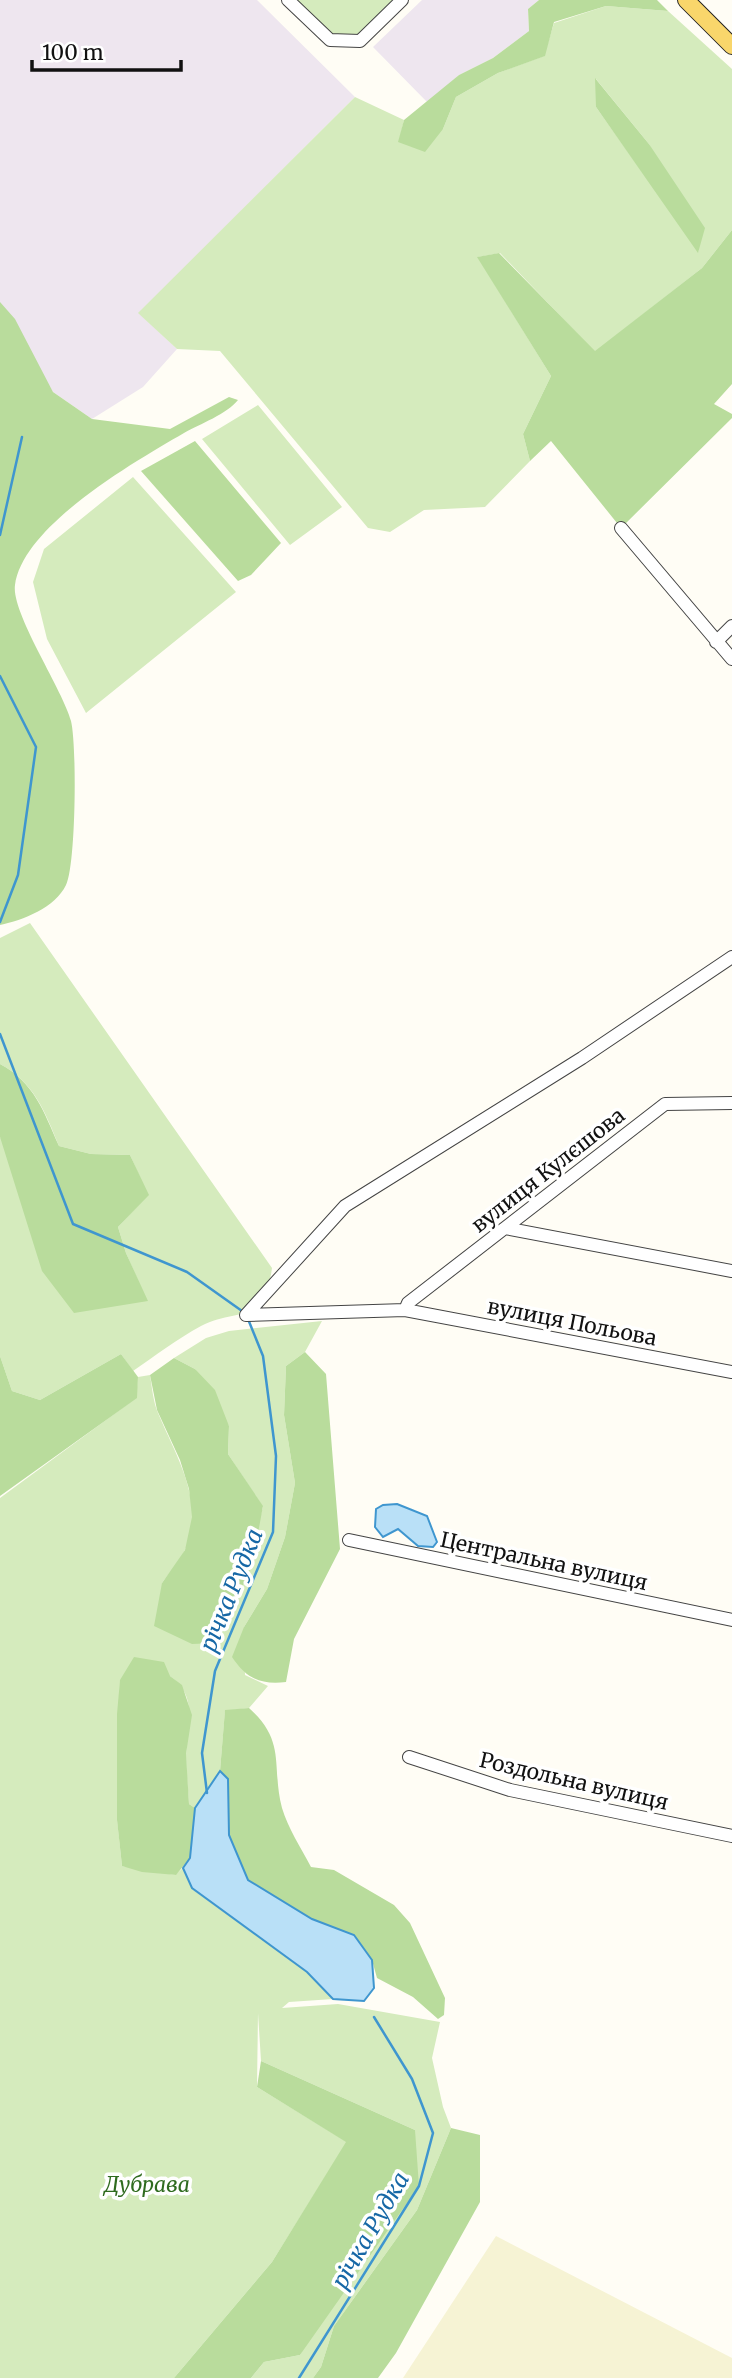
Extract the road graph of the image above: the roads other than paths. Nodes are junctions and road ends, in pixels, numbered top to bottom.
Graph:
1 (288, 0) edge
2 (402, 0) edge
3 (686, 0) edge
4 (732, 46) edge
5 (621, 528) dead end
6 (732, 626) edge
7 (716, 642) junction
8 (732, 659) edge
9 (732, 957) edge
10 (732, 1103) edge
11 (505, 1227) junction
12 (732, 1271) edge
13 (405, 1310) junction
14 (732, 1372) edge
15 (349, 1540) dead end
16 (732, 1620) edge
17 (409, 1757) dead end
18 (732, 1836) edge

1 - 2 street
3 - 4 main road
5 - 7 street
6 - 7 street
7 - 8 street
9 - 13 street, вулиця Польова
10 - 11 street, вулиця Кулєшова
11 - 12 street
11 - 13 street, вулиця Кулєшова
13 - 14 street, вулиця Польова
15 - 16 street, Центральна вулиця
17 - 18 street, Роздольна вулиця

